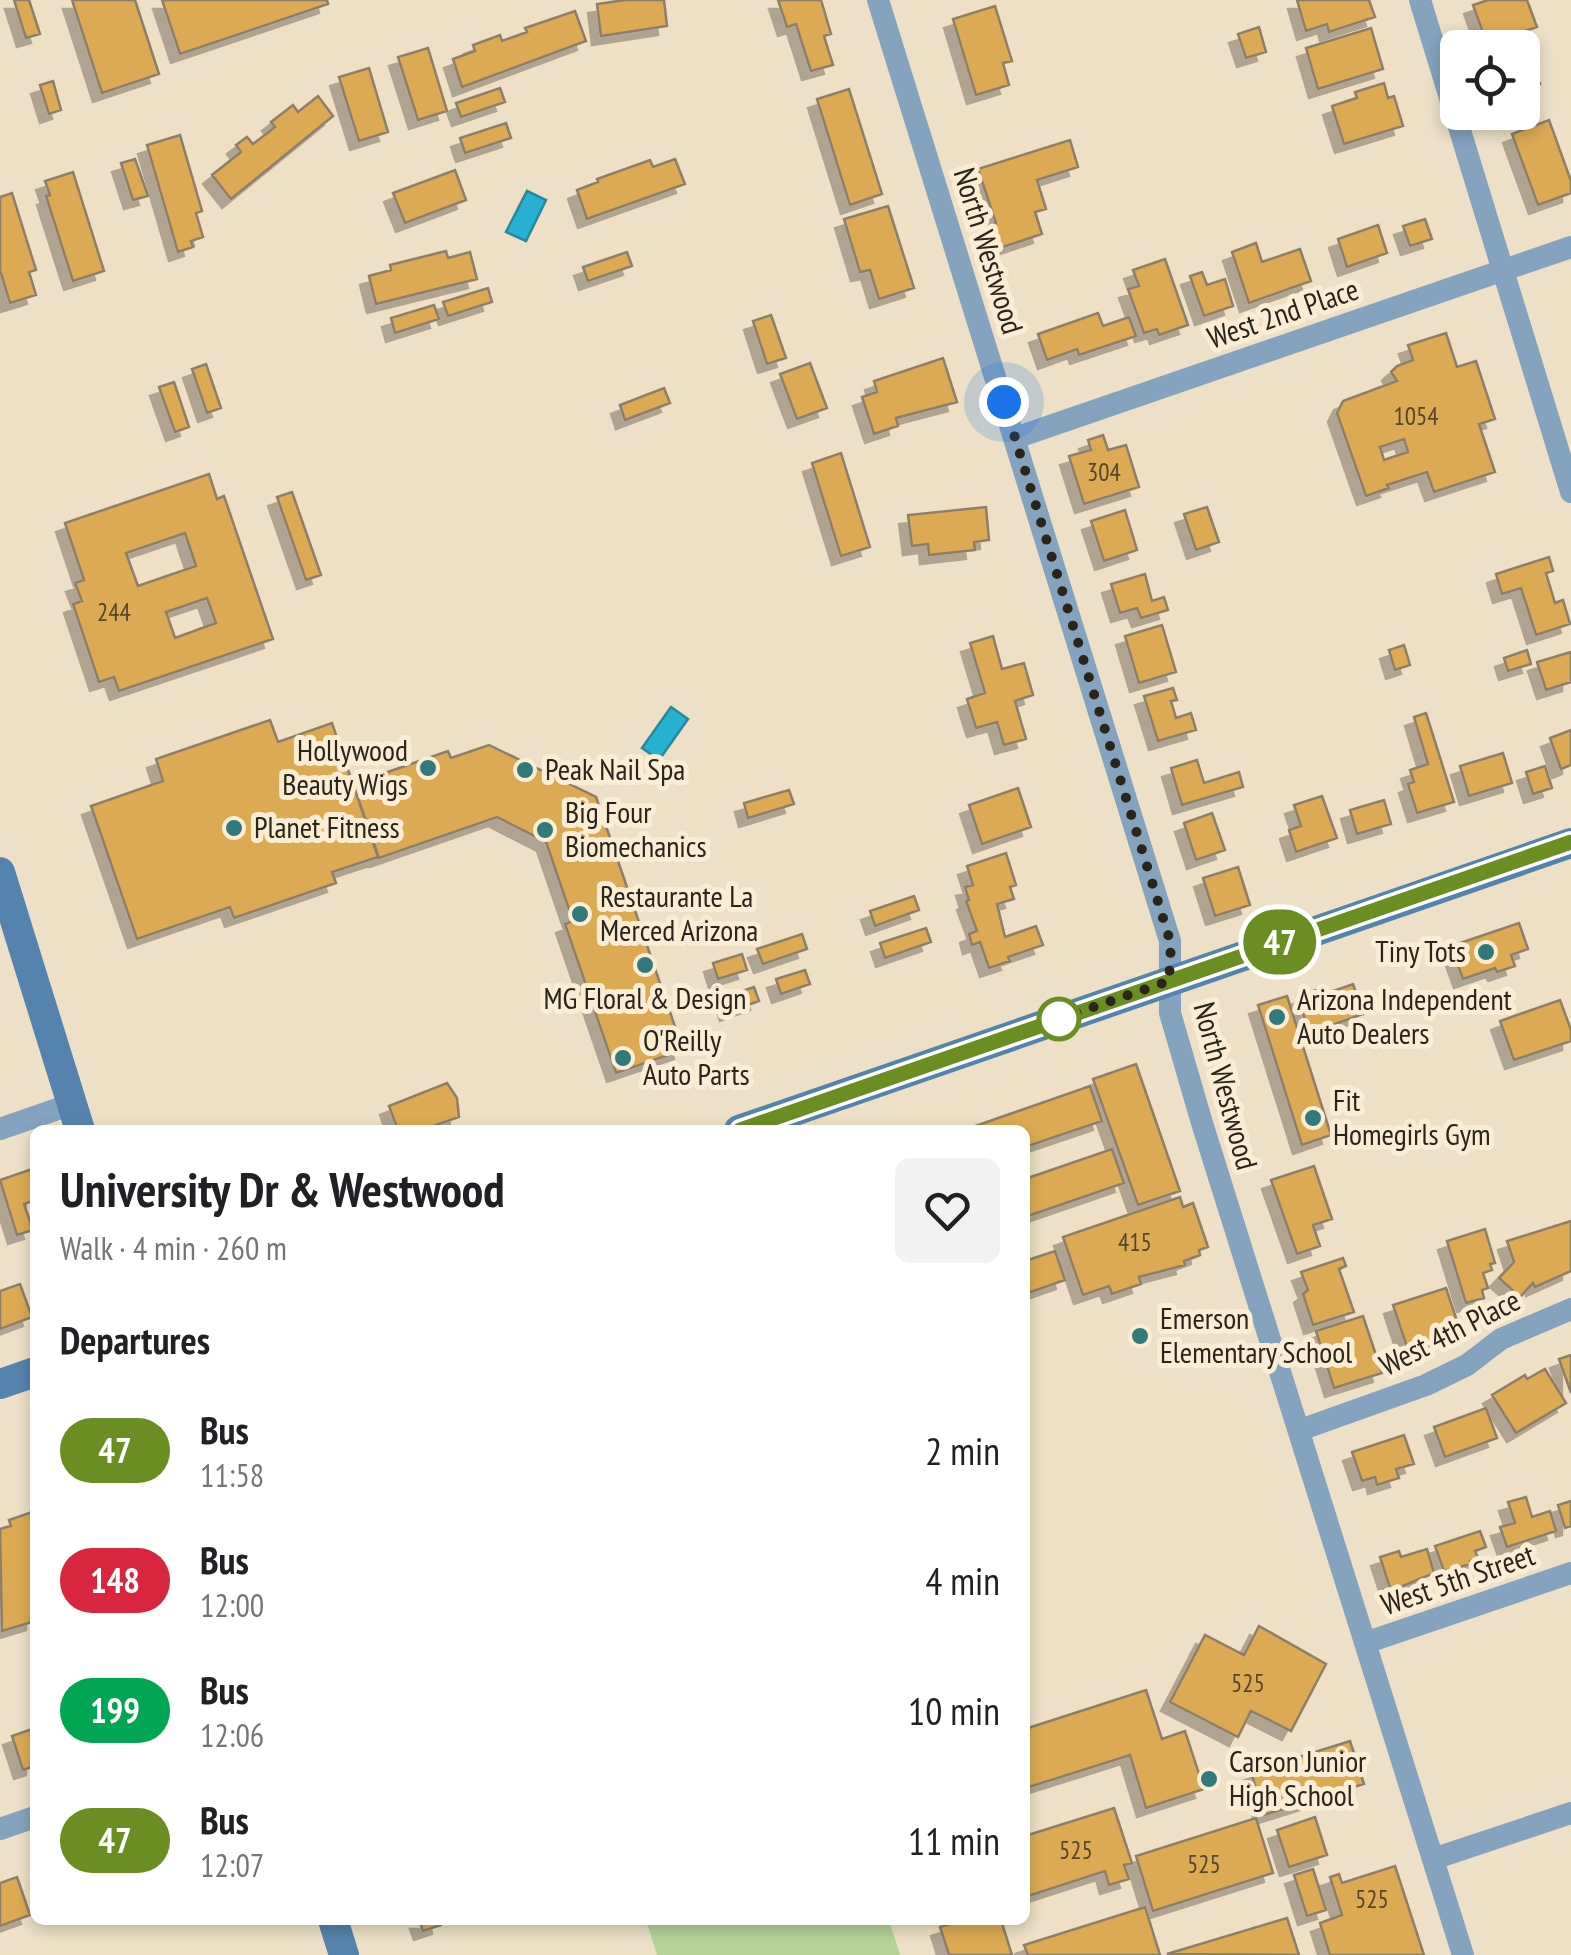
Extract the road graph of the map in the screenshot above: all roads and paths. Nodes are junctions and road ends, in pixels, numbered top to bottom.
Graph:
1 (878, 0) edge
2 (1420, 0) edge
3 (1571, 247) edge
4 (1502, 271) junction
5 (1015, 438) junction
6 (1571, 492) edge
7 (1571, 842) edge
8 (1, 879) edge
9 (1169, 981) junction
10 (76, 1117) edge
11 (754, 1125) edge
12 (0, 1129) edge
13 (1571, 1309) edge
14 (30, 1374) edge
15 (0, 1384) edge
16 (1300, 1430) junction
17 (1571, 1573) edge
18 (1365, 1643) junction
19 (1571, 1812) edge
20 (30, 1818) edge
21 (0, 1828) edge
22 (1433, 1859) junction
23 (335, 1925) edge
24 (344, 1955) edge
25 (1463, 1955) edge

1 - 5 street, North Westwood
2 - 4 street
3 - 4 street, West 2nd Place
4 - 5 street, West 2nd Place
4 - 6 street
5 - 9 street, North Westwood
7 - 9 main road
8 - 10 main road
9 - 11 main road
9 - 16 street, North Westwood
10 - 12 street
13 - 16 street, West 4th Place
14 - 15 main road
16 - 18 street, North Westwood
17 - 18 street, West 5th Street
18 - 22 street, North Westwood
19 - 22 street
20 - 21 street
22 - 25 street, North Westwood
23 - 24 main road

